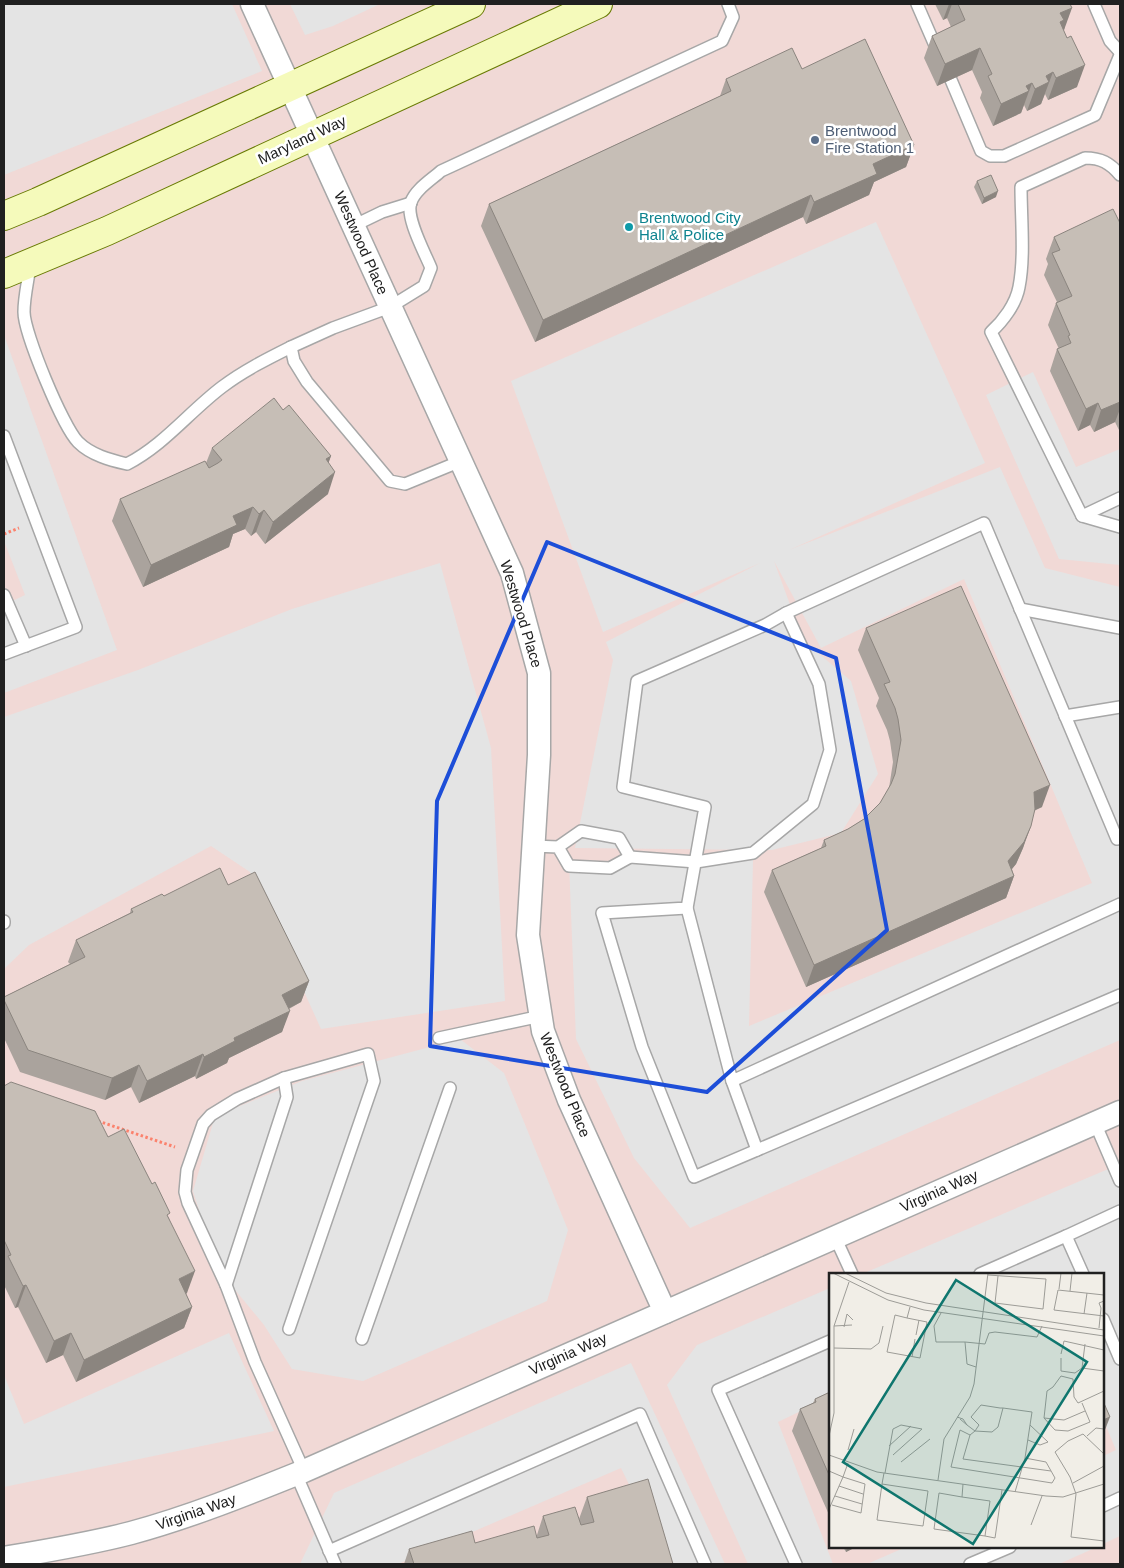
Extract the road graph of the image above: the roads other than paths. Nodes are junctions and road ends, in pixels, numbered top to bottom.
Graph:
1 (252, 4) edge
2 (471, 4) edge
3 (598, 4) edge
4 (728, 4) edge
5 (917, 4) edge
6 (1094, 4) edge
7 (938, 51) edge
8 (1120, 54) edge
9 (951, 80) edge
10 (290, 87) junction
11 (312, 135) junction
12 (1120, 175) edge
13 (411, 203) junction
14 (4, 216) edge
15 (353, 226) junction
16 (30, 264) junction
17 (4, 274) edge
18 (390, 307) junction
19 (291, 347) junction
20 (4, 436) edge
21 (461, 461) junction
22 (1120, 498) edge
23 (1082, 516) junction
24 (1120, 527) edge
25 (4, 596) edge
26 (1020, 609) junction
27 (786, 613) junction
28 (1120, 628) edge
29 (26, 646) junction
30 (4, 654) edge
31 (1120, 707) edge
32 (1065, 716) junction
33 (1119, 842) edge
34 (534, 846) junction
35 (558, 847) junction
36 (630, 857) junction
37 (696, 862) junction
38 (1120, 904) edge
39 (687, 908) junction
40 (1120, 995) edge
41 (541, 1016) junction
42 (439, 1038) dead end
43 (284, 1078) junction
44 (732, 1081) junction
45 (450, 1088) dead end
46 (1120, 1112) edge
47 (1095, 1123) junction
48 (757, 1150) junction
49 (1120, 1181) edge
50 (1120, 1211) edge
51 (1066, 1236) junction
52 (835, 1237) junction
53 (852, 1273) edge
54 (982, 1273) edge
55 (1083, 1273) edge
56 (226, 1285) junction
57 (664, 1312) junction
58 (1104, 1321) edge
59 (289, 1329) dead end
60 (362, 1339) dead end
61 (829, 1341) edge
62 (1120, 1359) edge
63 (300, 1473) junction
64 (1120, 1498) edge
65 (1104, 1506) edge
66 (1008, 1548) edge
67 (329, 1551) junction
68 (4, 1558) edge
69 (40, 1558) edge
70 (335, 1564) edge
71 (705, 1564) edge
72 (796, 1564) edge
73 (970, 1564) edge

1 - 10 street, Westwood Place
2 - 10 main road
3 - 11 main road, Maryland Way
4 - 13 lane
5 - 7 lane
6 - 8 lane
8 - 9 lane
10 - 11 street, Westwood Place
10 - 14 main road
11 - 15 street, Westwood Place
11 - 16 main road, Maryland Way
12 - 23 lane
13 - 15 lane
13 - 18 lane
15 - 18 street, Westwood Place
16 - 17 main road, Maryland Way
16 - 19 lane
18 - 19 lane
18 - 21 street, Westwood Place
19 - 21 lane
20 - 29 lane
21 - 34 street, Westwood Place
22 - 23 lane
23 - 24 lane
25 - 29 lane
26 - 27 lane
26 - 28 lane
26 - 32 lane
27 - 37 lane
27 - 37 lane
29 - 30 lane
31 - 32 lane
32 - 33 lane
34 - 35 lane
34 - 41 street, Westwood Place
35 - 36 lane
35 - 36 lane
36 - 37 lane
37 - 39 lane
38 - 44 lane
39 - 44 lane
39 - 48 lane
40 - 48 lane
41 - 42 lane
41 - 57 street, Westwood Place
43 - 56 lane
43 - 56 lane
43 - 59 lane
44 - 48 lane
45 - 60 lane
46 - 47 street, Virginia Way
47 - 49 lane
47 - 52 street, Virginia Way
50 - 51 lane
51 - 54 lane
51 - 55 lane
52 - 53 lane
52 - 57 street, Virginia Way
56 - 63 lane
57 - 63 street, Virginia Way
58 - 62 lane
61 - 72 lane
63 - 67 lane
63 - 69 street, Virginia Way
64 - 65 lane
66 - 73 lane
67 - 70 lane
67 - 71 lane
68 - 69 street, Virginia Way

